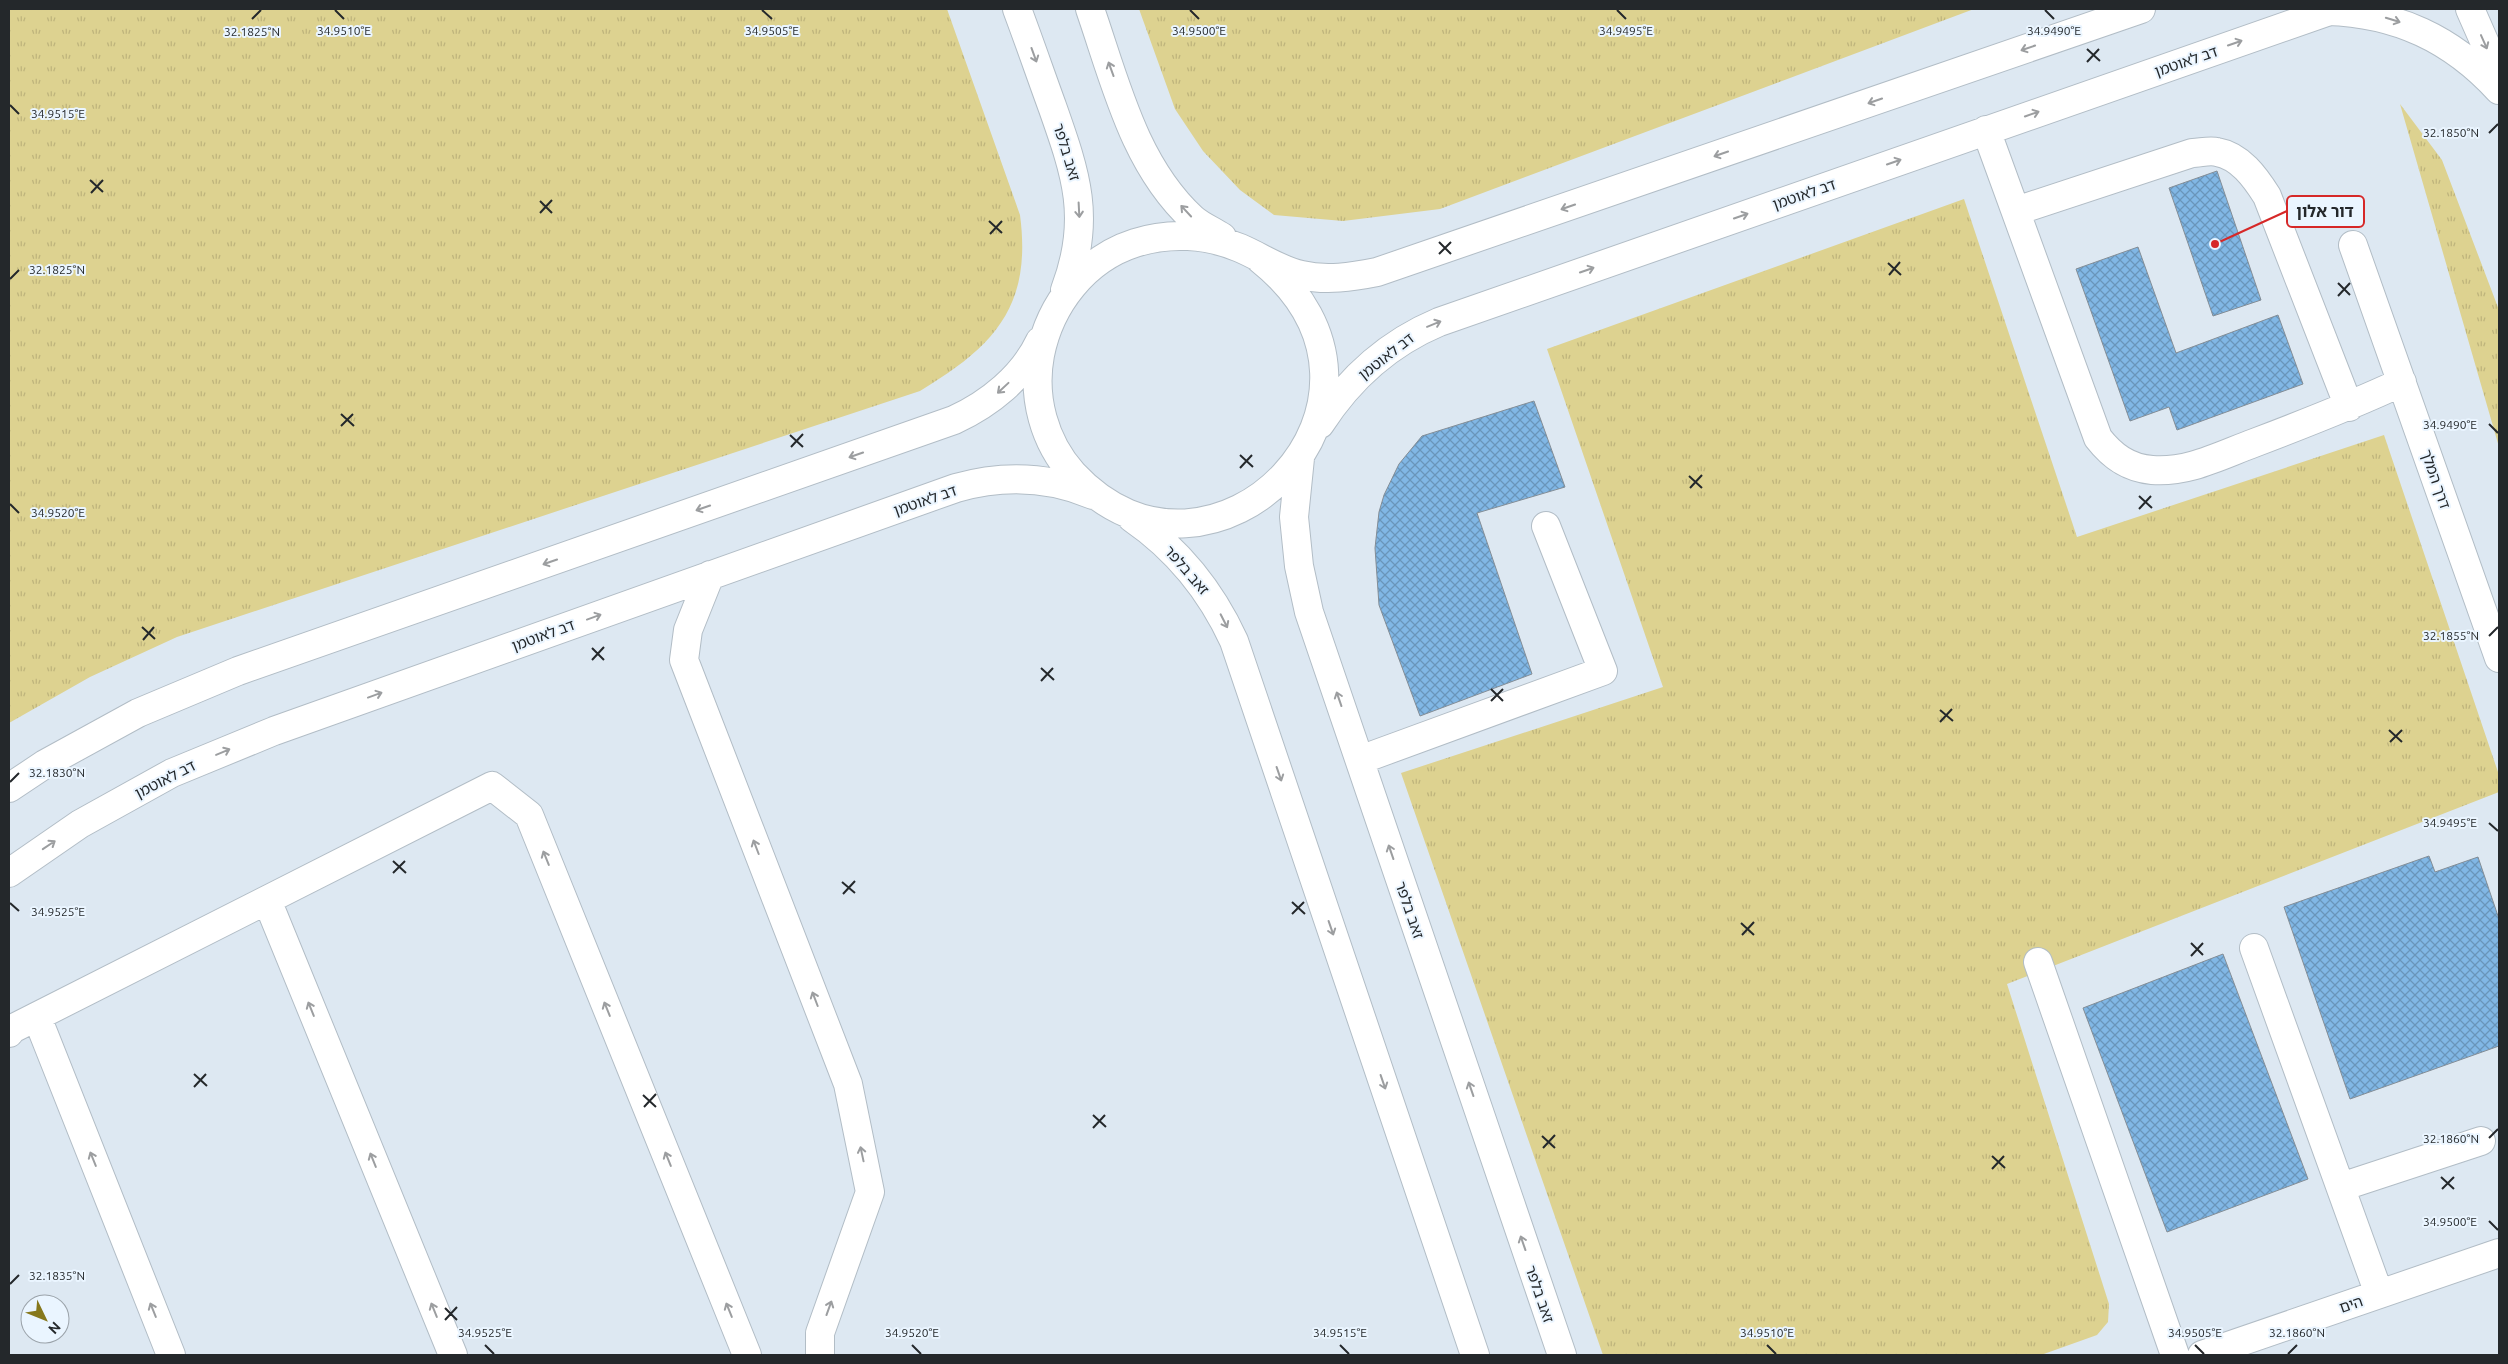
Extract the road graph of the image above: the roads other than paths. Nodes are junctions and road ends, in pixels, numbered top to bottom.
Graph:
1 (1017, 9) edge
2 (1090, 9) edge
3 (2141, 9) edge
4 (2470, 9) edge
5 (2331, 10) edge
6 (2499, 75) edge
7 (2499, 90) edge
8 (1986, 130) junction
9 (2016, 211) junction
10 (2353, 245) dead end
11 (1250, 254) junction
12 (1056, 310) junction
13 (2402, 382) junction
14 (2349, 407) junction
15 (1305, 448) junction
16 (1111, 504) junction
17 (1546, 526) dead end
18 (710, 575) junction
19 (2499, 658) edge
20 (1360, 760) junction
21 (9, 788) edge
22 (9, 873) edge
23 (267, 900) junction
24 (2254, 948) dead end
25 (2038, 962) dead end
26 (36, 1017) junction
27 (9, 1033) edge
28 (2481, 1140) dead end
29 (2340, 1188) junction
30 (2499, 1253) edge
31 (2379, 1294) junction
32 (171, 1355) edge
33 (453, 1355) edge
34 (747, 1355) edge
35 (820, 1355) edge
36 (1475, 1355) edge
37 (1562, 1355) edge
38 (2175, 1355) edge
39 (2202, 1355) edge

1 -> 12 street, זאב בלפר
11 -> 2 street
3 -> 11 street
4 -> 6 street
5 -> 7 street
8 -> 5 street, דב לאוטמן
8 - 9 street
15 -> 8 street, דב לאוטמן
9 - 14 street
9 - 14 street
10 - 13 street, דרך המלך
11 - 12 street
11 - 15 street
12 - 16 street
12 -> 21 street
13 - 14 street
13 - 19 street, דרך המלך
15 - 16 street
20 -> 15 street, זאב בלפר
16 - 18 street, דב לאוטמן
16 -> 36 street, זאב בלפר
17 - 20 street
22 -> 18 street, דב לאוטמן
35 -> 18 street
37 -> 20 street, זאב בלפר
23 - 26 street
33 -> 23 street
34 -> 23 street
24 - 29 street
25 - 38 street
26 - 27 street
32 -> 26 street
28 - 29 street
29 - 31 street
30 - 31 street, הים
31 - 39 street, הים

